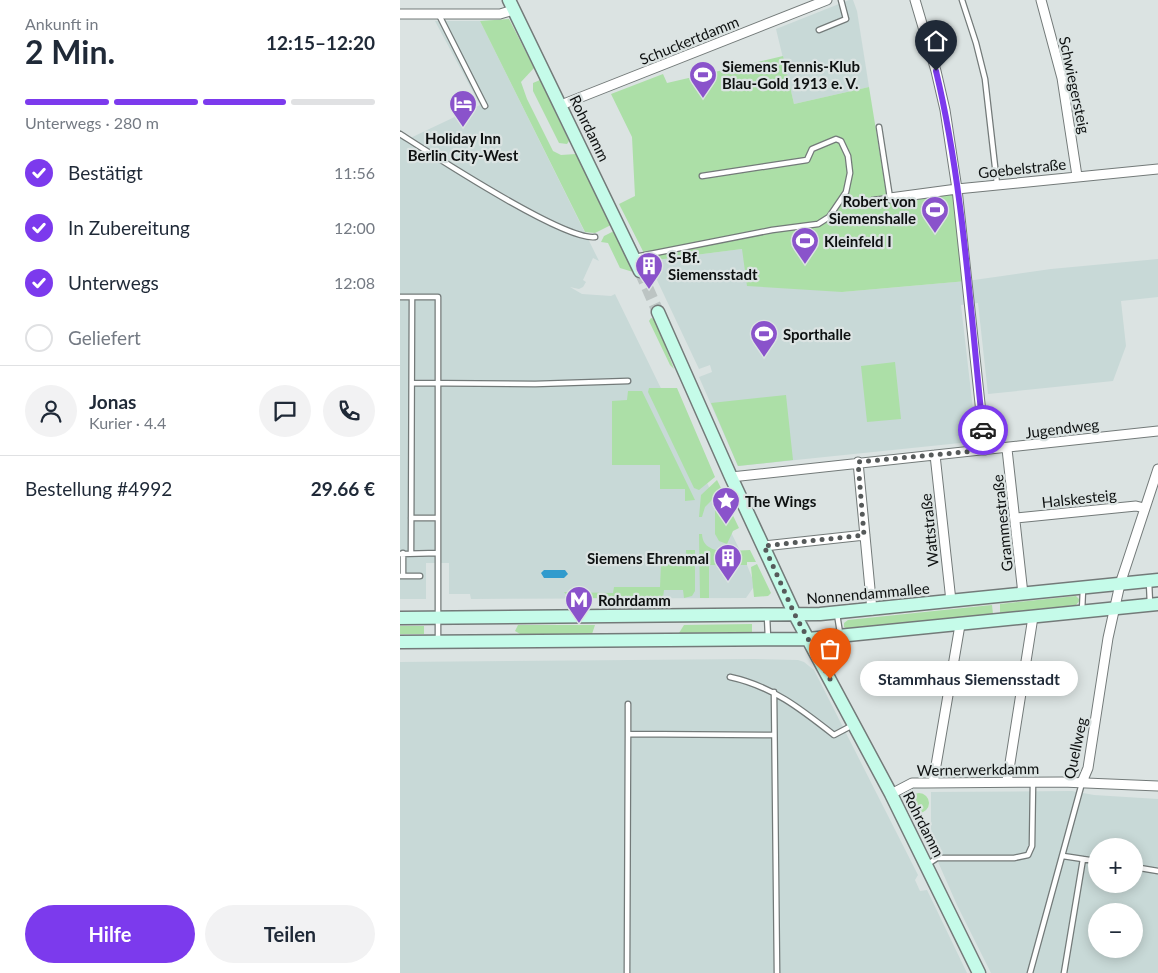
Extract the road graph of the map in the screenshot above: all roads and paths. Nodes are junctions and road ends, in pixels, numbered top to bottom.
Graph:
1 (827, 0) edge
2 (841, 0) edge
3 (915, 0) edge
4 (962, 0) edge
5 (1041, 0) edge
6 (511, 5) edge
7 (400, 14) edge
8 (439, 15) junction
9 (819, 30) dead end
10 (561, 105) junction
11 (485, 106) dead end
12 (879, 127) dead end
13 (400, 134) edge
14 (1158, 169) edge
15 (702, 176) dead end
16 (1077, 176) junction
17 (997, 185) junction
18 (957, 189) junction
19 (890, 198) junction
20 (873, 200) dead end
21 (595, 237) dead end
22 (634, 257) junction
23 (640, 271) tunnel mouth
24 (400, 297) edge
25 (412, 297) junction
26 (658, 312) tunnel mouth
27 (628, 381) dead end
28 (412, 383) junction
29 (438, 383) junction
30 (1158, 431) edge
31 (1007, 448) junction
32 (985, 450) junction
33 (935, 455) junction
34 (858, 462) junction
35 (1158, 470) edge
36 (731, 477) junction
37 (1144, 508) junction
38 (411, 518) junction
39 (438, 518) junction
40 (1016, 518) junction
41 (864, 535) junction
42 (764, 546) junction
43 (411, 553) junction
44 (438, 553) junction
45 (402, 554) edge
46 (401, 576) edge
47 (420, 576) dead end
48 (1154, 580) edge
49 (1120, 584) junction
50 (1083, 588) junction
51 (1023, 594) junction
52 (951, 601) junction
53 (1154, 605) edge
54 (1114, 609) junction
55 (872, 610) junction
56 (1082, 612) junction
57 (837, 613) junction
58 (795, 615) junction
59 (767, 616) junction
60 (1033, 617) junction
61 (400, 618) edge
62 (438, 618) junction
63 (960, 625) junction
64 (840, 637) junction
65 (808, 639) junction
66 (768, 640) junction
67 (400, 642) edge
68 (438, 642) junction
69 (730, 677) dead end
70 (774, 692) junction
71 (628, 704) dead end
72 (854, 724) junction
73 (628, 734) junction
74 (774, 735) junction
75 (1034, 781) junction
76 (933, 782) junction
77 (1007, 782) junction
78 (1082, 782) junction
79 (1158, 786) edge
80 (891, 794) junction
81 (1063, 856) junction
82 (1083, 859) junction
83 (1088, 860) edge
84 (926, 864) junction
85 (1143, 868) edge
86 (1158, 871) edge
87 (627, 973) edge
88 (776, 973) edge
89 (979, 973) edge
90 (1030, 973) edge
91 (1064, 973) edge

1 - 10 street, Schuckertdamm
2 - 9 lane
3 - 18 street
4 - 17 lane
5 - 16 street, Schwiegersteig
6 - 8 street
6 - 10 main road, Rohrdamm
7 - 8 street
8 - 11 lane
10 - 22 main road, Rohrdamm
12 - 19 lane
13 - 21 lane
14 - 16 street, Goebelstraße
15 - 22 lane
16 - 17 street, Goebelstraße
17 - 18 street, Goebelstraße
18 - 19 street, Goebelstraße
18 - 32 street
19 - 20 lane
22 - 23 main road, Rohrdamm
24 - 25 lane
25 - 28 lane
25 - 29 lane
26 - 36 main road, Rohrdamm
27 - 29 lane
28 - 29 lane
28 - 38 lane
29 - 39 lane
30 - 31 street, Jugendweg
31 - 32 street, Jugendweg
31 - 40 street, Grammestraße
32 - 33 street, Jugendweg
33 - 34 street, Jugendweg
33 - 52 street, Wattstraße
34 - 36 street, Jugendweg
34 - 41 street
35 - 37 street, Quellweg
36 - 42 main road, Rohrdamm
37 - 40 street, Halskesteig
37 - 49 street, Quellweg
38 - 39 lane
38 - 43 lane
39 - 44 lane
40 - 51 street, Grammestraße
41 - 42 street
41 - 55 street
42 - 58 main road, Rohrdamm
43 - 44 lane
43 - 45 lane
44 - 62 lane
45 - 46 lane
46 - 47 lane
48 - 49 main road, Nonnendammallee
48 - 53 lane
49 - 50 main road, Nonnendammallee
49 - 54 street, Quellweg
50 - 51 main road, Nonnendammallee
50 - 56 lane
51 - 52 main road, Nonnendammallee
52 - 55 main road, Nonnendammallee
53 - 54 main road
54 - 56 main road
54 - 78 street, Quellweg
55 - 57 main road, Nonnendammallee
56 - 60 main road
57 - 58 main road, Nonnendammallee
57 - 64 lane
58 - 59 main road, Nonnendammallee
58 - 65 main road, Rohrdamm
59 - 62 main road, Nonnendammallee
59 - 66 lane
60 - 63 main road
60 - 77 street
61 - 62 main road, Nonnendammallee
62 - 68 lane
63 - 64 main road
63 - 76 street
64 - 65 main road
65 - 66 main road
65 - 72 main road, Rohrdamm
66 - 68 main road
67 - 68 main road
69 - 70 lane
70 - 72 lane
70 - 74 lane
71 - 73 lane
72 - 80 main road, Rohrdamm
73 - 74 lane
73 - 87 lane
74 - 88 lane
75 - 77 street, Wernerwerkdamm
75 - 78 street, Wernerwerkdamm
75 - 84 lane
76 - 77 street, Wernerwerkdamm
76 - 80 street, Wernerwerkdamm
78 - 79 street, Wernerwerkdamm
78 - 81 lane, Quellweg
80 - 84 main road, Rohrdamm
81 - 82 lane
81 - 90 lane, Quellweg
82 - 83 lane
82 - 91 lane
84 - 89 main road, Rohrdamm
85 - 86 lane

